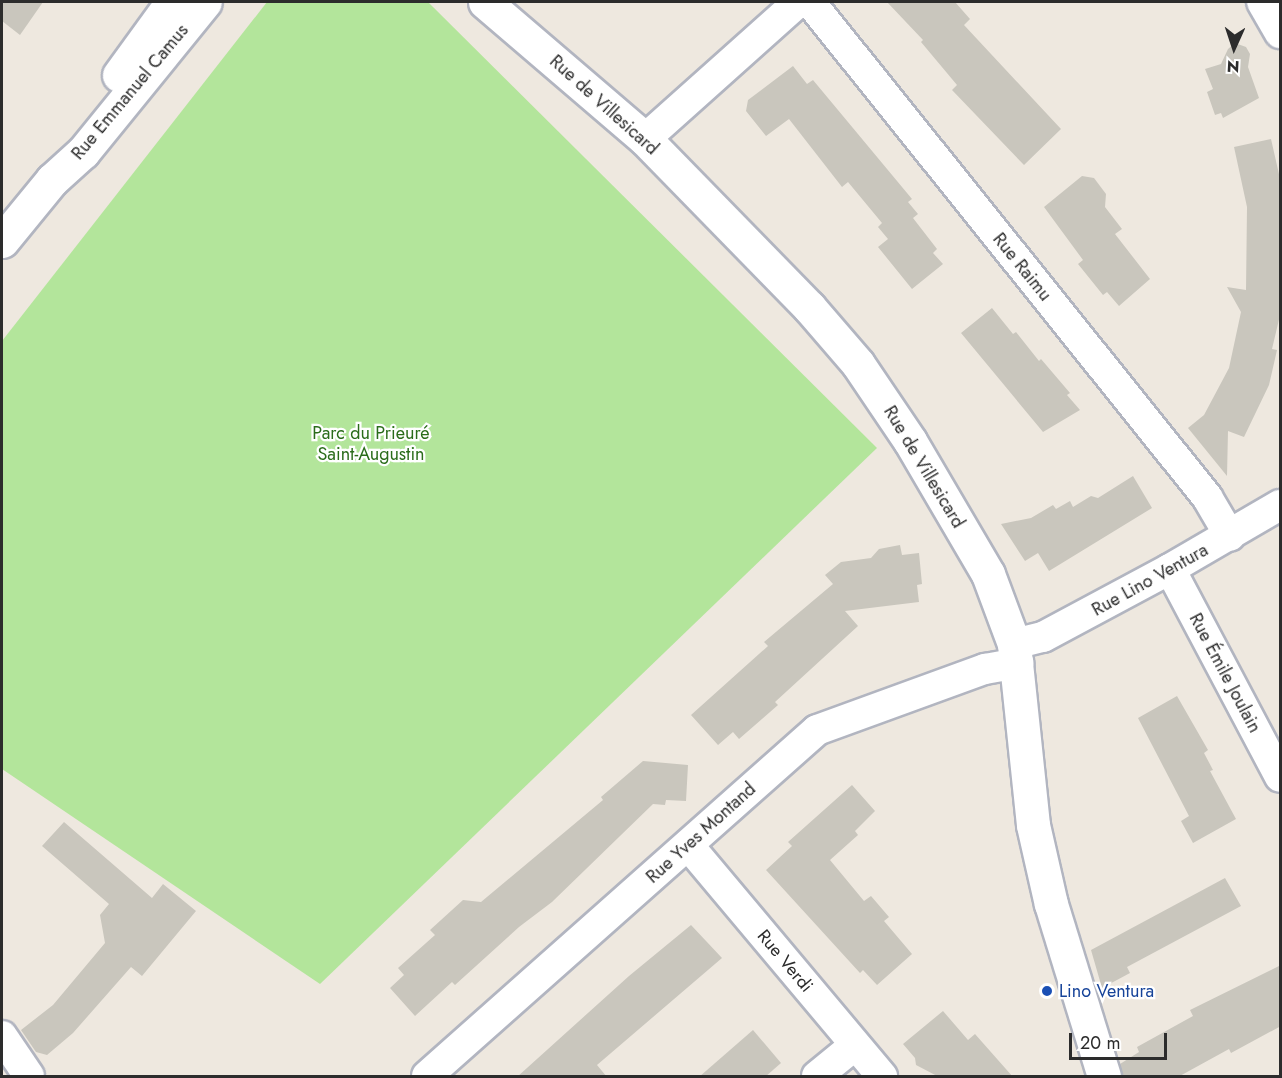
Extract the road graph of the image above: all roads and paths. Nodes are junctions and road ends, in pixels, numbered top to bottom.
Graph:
1 (172, 2) edge
2 (205, 2) edge
3 (485, 2) edge
4 (798, 2) edge
5 (810, 2) edge
6 (1262, 2) edge
7 (1281, 33) edge
8 (645, 139) junction
9 (52, 180) junction
10 (2, 241) edge
11 (1281, 504) edge
12 (1230, 536) junction
13 (1170, 569) junction
14 (1016, 653) junction
15 (1281, 777) edge
16 (688, 845) junction
17 (2, 1036) edge
18 (855, 1045) junction
19 (28, 1077) edge
20 (427, 1077) edge
21 (817, 1077) edge
22 (882, 1077) edge
23 (1104, 1077) edge

1 - 9 street, Rue Emmanuel Camus
2 - 9 street, Rue Emmanuel Camus
3 - 8 street, Rue de Villesicard
4 - 8 street
5 - 12 street, Rue Raimu
6 - 7 street
8 - 14 street, Rue de Villesicard
9 - 10 street, Rue Emmanuel Camus
11 - 12 street, Rue Lino Ventura
12 - 13 street, Rue Lino Ventura
13 - 14 street, Rue Lino Ventura
13 - 15 street, Rue Émile Joulain
14 - 16 street, Rue Yves Montand
14 - 23 street, Rue de Villesicard
16 - 18 street, Rue Verdi
16 - 20 street, Rue Yves Montand
17 - 19 street
18 - 21 street
18 - 22 street, Rue Verdi

